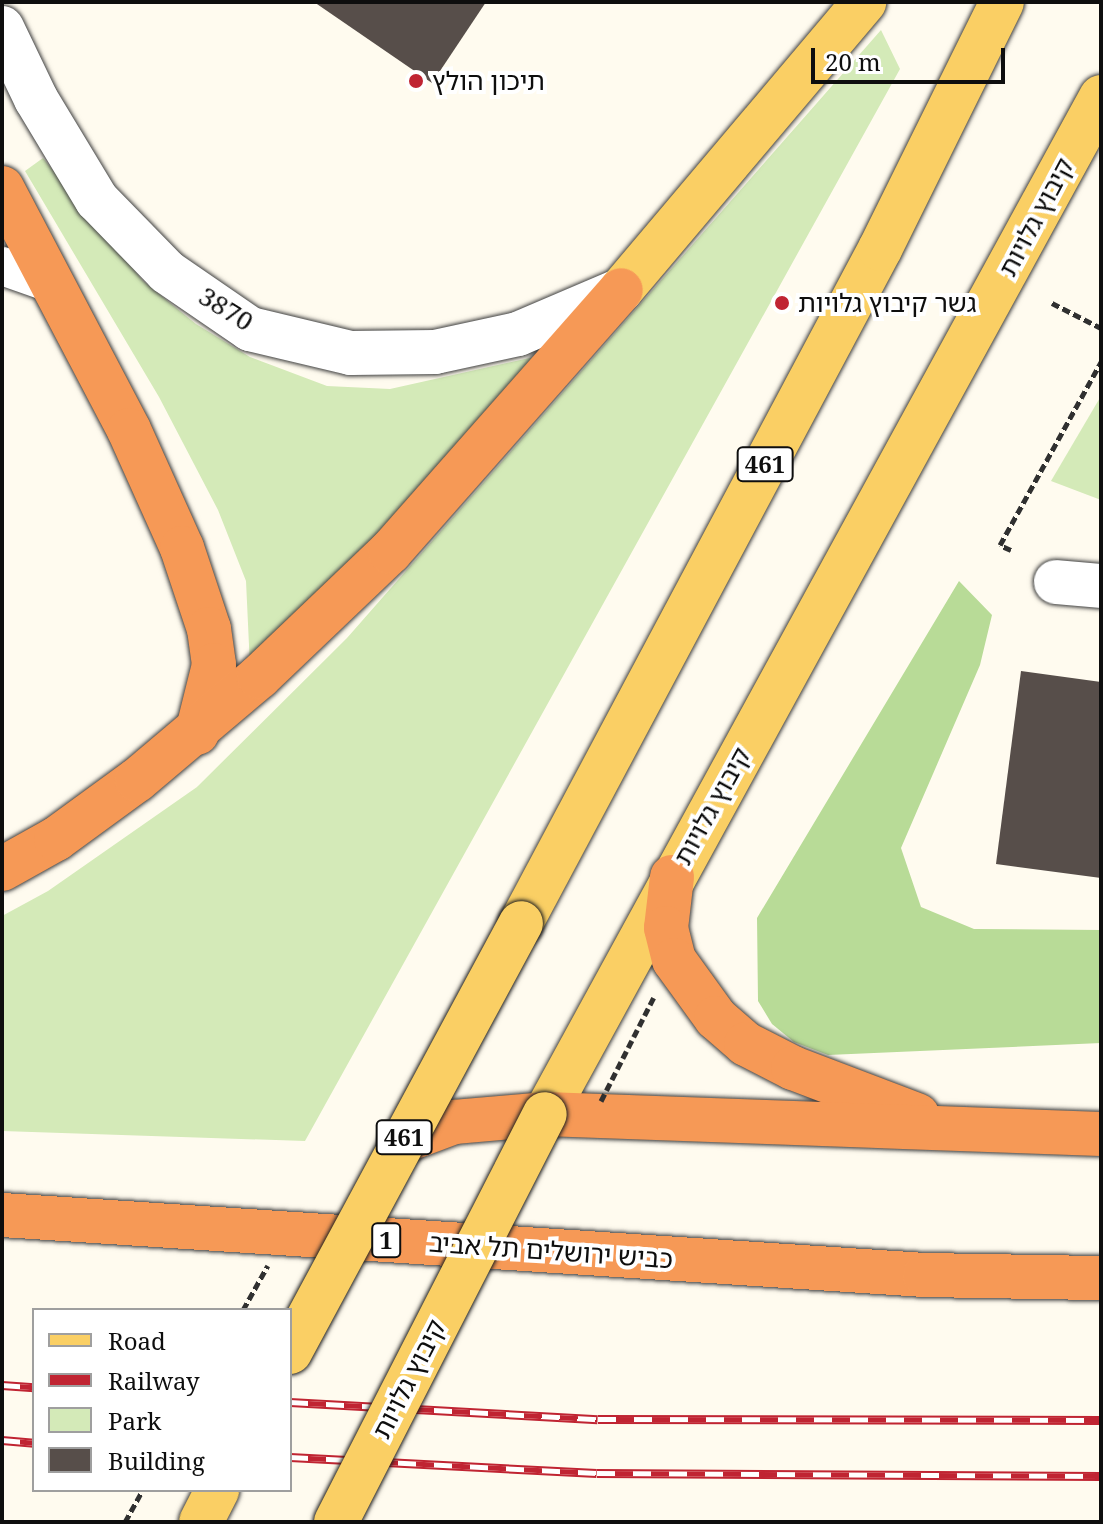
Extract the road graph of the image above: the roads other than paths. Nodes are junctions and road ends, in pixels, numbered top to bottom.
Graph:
1 (864, 2) edge
2 (1002, 2) edge
3 (2, 28) edge
4 (1101, 97) edge
5 (2, 188) edge
6 (2, 266) edge
7 (53, 284) junction
8 (621, 290) junction
9 (1056, 582) dead end
10 (1101, 586) edge
11 (197, 733) junction
12 (2, 869) edge
13 (672, 877) junction
14 (545, 1114) junction
15 (965, 1131) junction
16 (1101, 1134) edge
17 (401, 1142) junction
18 (2, 1215) edge
19 (1101, 1278) edge
20 (292, 1348) edge
21 (216, 1492) edge
22 (201, 1522) edge
23 (336, 1522) edge

1 - 8 main road
2 - 17 main road, 461, bridge
3 - 8 street, 3870
4 - 13 main road, קיבוץ גלויות
5 - 7 highway
6 - 7 lane
7 - 11 highway
8 - 11 highway
9 - 10 street
11 - 12 highway
13 - 14 main road, קיבוץ גלויות
13 - 15 highway
14 - 15 highway
14 - 17 highway
14 - 23 main road, קיבוץ גלויות, bridge
15 - 16 highway
17 - 20 main road, 461, bridge
18 - 19 highway, כביש ירושלים תל אביב / 1
21 - 22 main road

